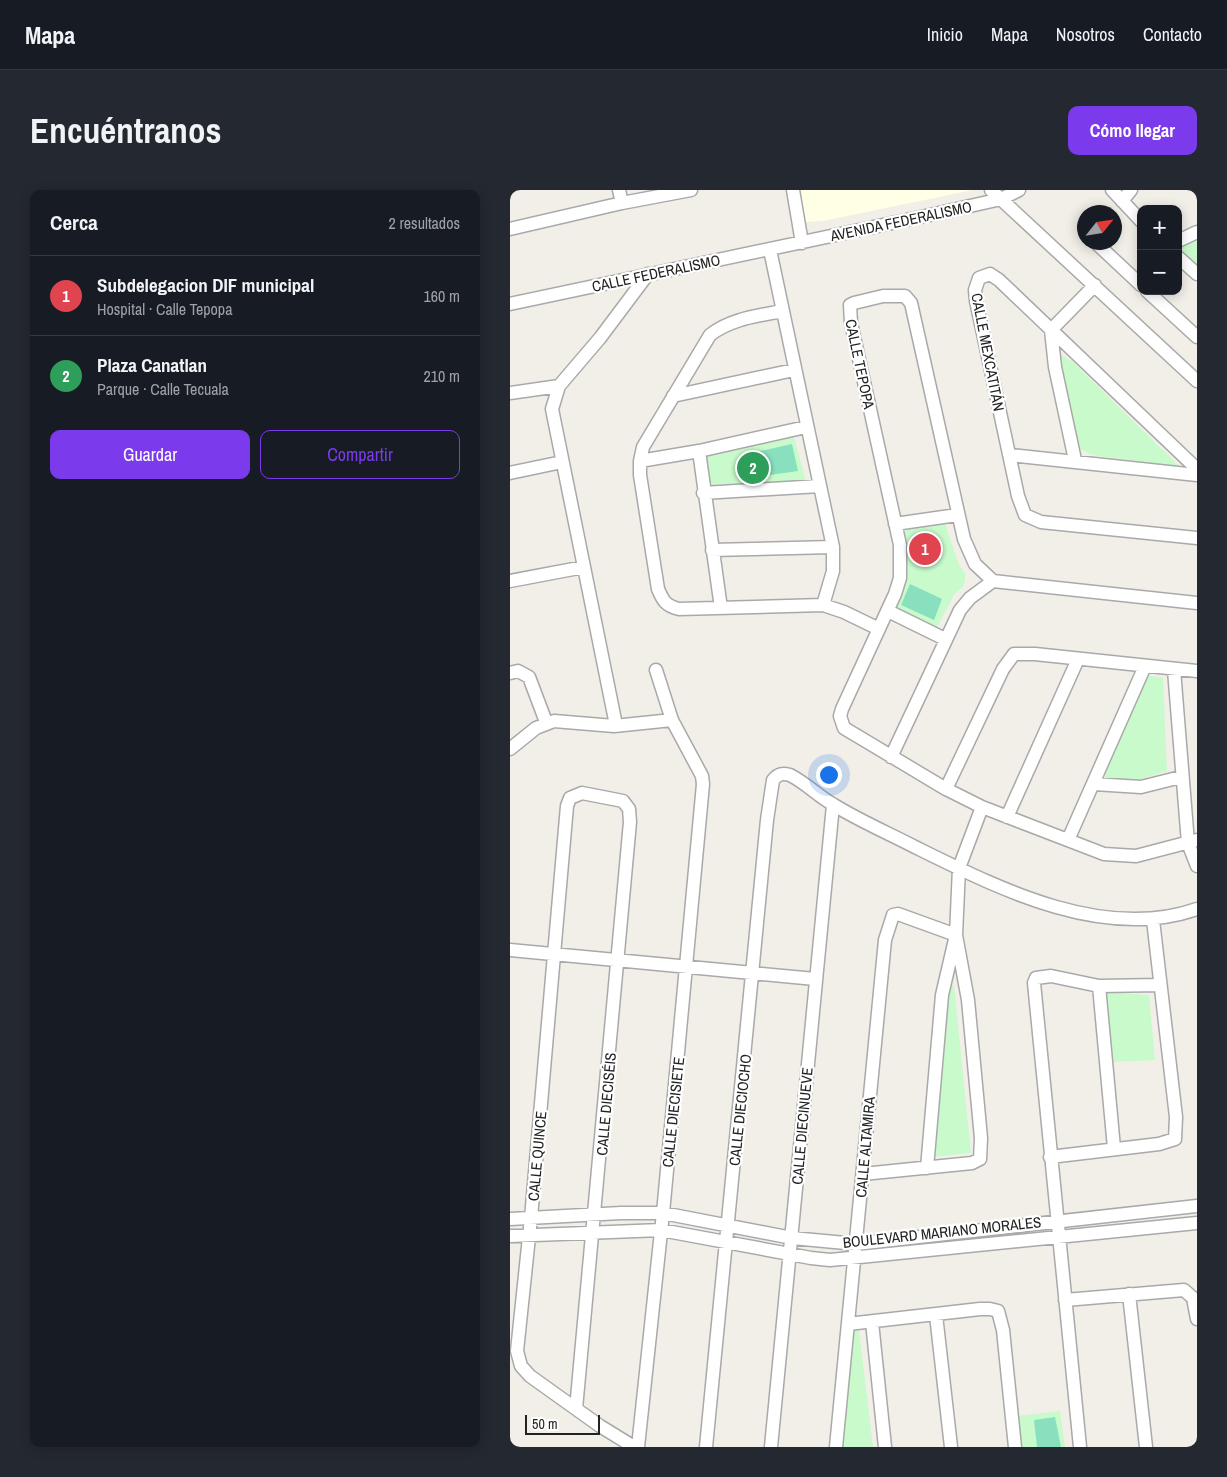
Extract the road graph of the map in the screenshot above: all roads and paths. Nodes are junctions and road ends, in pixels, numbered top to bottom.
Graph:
1 (619, 190) edge
2 (691, 190) edge
3 (793, 190) edge
4 (1019, 190) edge
5 (1112, 190) edge
6 (1131, 190) edge
7 (996, 194) edge
8 (1122, 202) junction
9 (622, 203) junction
10 (1137, 217) edge
11 (510, 229) edge
12 (1197, 232) edge
13 (1182, 240) edge
14 (802, 243) junction
15 (770, 250) junction
16 (1104, 250) edge
17 (1182, 261) edge
18 (648, 274) junction
19 (1197, 274) edge
20 (1137, 281) edge
21 (1095, 285) junction
22 (1151, 295) edge
23 (510, 304) edge
24 (782, 311) junction
25 (1050, 330) junction
26 (1197, 337) edge
27 (794, 370) junction
28 (1197, 381) edge
29 (559, 386) junction
30 (510, 393) edge
31 (673, 396) junction
32 (806, 427) junction
33 (699, 451) junction
34 (1010, 455) junction
35 (1076, 460) junction
36 (640, 461) junction
37 (562, 462) junction
38 (1197, 469) edge
39 (510, 473) edge
40 (1197, 475) edge
41 (820, 486) junction
42 (703, 493) junction
43 (957, 515) junction
44 (895, 524) junction
45 (1197, 538) edge
46 (833, 547) junction
47 (712, 550) junction
48 (584, 567) junction
49 (510, 581) edge
50 (993, 581) junction
51 (1197, 603) edge
52 (823, 605) junction
53 (721, 608) junction
54 (888, 611) junction
55 (879, 629) junction
56 (945, 639) junction
57 (1078, 659) junction
58 (1145, 666) junction
59 (656, 670) dead end
60 (1174, 670) junction
61 (1197, 671) edge
62 (510, 673) edge
63 (672, 720) junction
64 (546, 722) junction
65 (616, 725) junction
66 (510, 749) edge
67 (891, 757) junction
68 (1181, 777) junction
69 (1094, 784) junction
70 (946, 789) junction
71 (623, 801) joint
72 (833, 805) junction
73 (982, 807) junction
74 (1007, 816) junction
75 (1068, 840) junction
76 (1193, 842) edge
77 (1197, 866) edge
78 (959, 868) junction
79 (1197, 909) edge
80 (1153, 920) junction
81 (956, 934) junction
82 (510, 950) edge
83 (554, 955) junction
84 (619, 962) junction
85 (687, 968) junction
86 (753, 973) junction
87 (815, 979) junction
88 (1160, 985) junction
89 (1099, 986) junction
90 (1114, 1148) junction
91 (1050, 1157) junction
92 (927, 1168) junction
93 (862, 1174) junction
94 (1197, 1206) edge
95 (664, 1213) junction
96 (595, 1214) junction
97 (531, 1218) junction
98 (510, 1219) edge
99 (1057, 1220) junction
100 (1197, 1222) edge
101 (729, 1226) junction
102 (661, 1230) junction
103 (594, 1231) junction
104 (1058, 1235) junction
105 (510, 1236) edge
106 (529, 1236) junction
107 (792, 1238) junction
108 (727, 1242) junction
109 (856, 1244) junction
110 (790, 1255) junction
111 (854, 1259) junction
112 (1129, 1294) junction
113 (1066, 1300) junction
114 (936, 1315) junction
115 (1197, 1319) edge
116 (872, 1322) junction
117 (848, 1324) junction
118 (514, 1328) edge
119 (576, 1409) junction
120 (636, 1447) edge
121 (706, 1447) edge
122 (771, 1447) edge
123 (836, 1447) edge
124 (885, 1447) edge
125 (951, 1447) edge
126 (1015, 1447) edge
127 (1080, 1447) edge
128 (1146, 1447) edge

1 - 9 street
2 - 9 street
3 - 14 street
4 - 7 street, AVENIDA FEDERALISMO
5 - 8 street
6 - 8 street
7 - 14 street, AVENIDA FEDERALISMO
7 - 21 street
8 - 10 street
9 - 11 street
12 - 13 street
14 - 15 street, CALLE FEDERALISMO
15 - 18 street, CALLE FEDERALISMO
15 - 24 street
16 - 20 street
17 - 19 street
18 - 23 street, CALLE FEDERALISMO
18 - 29 street
21 - 25 street
21 - 28 street
22 - 26 street
24 - 27 street
24 - 31 street
25 - 34 street, CALLE MEXCATITÁN
25 - 35 street
25 - 38 street, CALLE MEXCATITÁN
27 - 31 street
27 - 32 street
29 - 30 street
29 - 37 street
31 - 36 street
32 - 33 street
32 - 41 street
33 - 36 street
33 - 42 street
34 - 35 street
34 - 45 street, CALLE MEXCATITÁN
35 - 40 street
36 - 53 street
37 - 39 street
37 - 48 street
41 - 42 street
41 - 46 street
42 - 47 street
43 - 44 street
43 - 44 street, CALLE TEPOPA
43 - 50 street, CALLE TEPOPA
44 - 54 street, CALLE TEPOPA
46 - 47 street
46 - 52 street
47 - 53 street
48 - 49 street
48 - 65 street
50 - 51 street
50 - 56 street
52 - 53 street
52 - 55 street
54 - 55 street, CALLE TEPOPA
54 - 56 street
55 - 67 street, CALLE TEPOPA
56 - 67 street
57 - 58 street
57 - 70 street
57 - 74 street
58 - 60 street
58 - 69 street
59 - 63 street
60 - 61 street
60 - 68 street
62 - 64 street
63 - 65 street
63 - 85 street, CALLE DIECISIETE
64 - 65 street
64 - 66 street
67 - 70 street
68 - 69 street
68 - 76 street
69 - 75 street
70 - 73 street
71 - 83 street, CALLE QUINCE
71 - 84 street, CALLE DIECISÉIS
72 - 78 street
72 - 86 street, CALLE DIECIOCHO
72 - 87 street, CALLE DIECINUEVE
73 - 74 street
73 - 78 street
74 - 75 street
75 - 76 street
76 - 77 street
78 - 80 street
78 - 81 street
79 - 80 street
80 - 88 street
81 - 92 street
81 - 92 street
81 - 93 street, CALLE ALTAMIRA
82 - 83 street
83 - 84 street
83 - 97 street, CALLE QUINCE
84 - 85 street
84 - 96 street, CALLE DIECISÉIS
85 - 86 street
85 - 95 street, CALLE DIECISIETE
86 - 87 street
86 - 101 street, CALLE DIECIOCHO
87 - 107 street, CALLE DIECINUEVE
88 - 89 street
88 - 90 street
89 - 90 street
89 - 91 street
90 - 91 street
91 - 99 street
92 - 93 street
93 - 109 street, CALLE ALTAMIRA
94 - 99 street, BOULEVARD MARIANO MORALES
95 - 96 street, BOULEVARD MARIANO MORALES
95 - 101 street, BOULEVARD MARIANO MORALES
95 - 102 street, CALLE DIECISIETE
96 - 97 street, BOULEVARD MARIANO MORALES
96 - 103 street, CALLE DIECISÉIS
97 - 98 street, BOULEVARD MARIANO MORALES
97 - 106 street, CALLE QUINCE
99 - 104 street
99 - 109 street, BOULEVARD MARIANO MORALES
100 - 104 street, BOULEVARD MARIANO MORALES
101 - 107 street, BOULEVARD MARIANO MORALES
101 - 108 street, CALLE DIECIOCHO
102 - 103 street, BOULEVARD MARIANO MORALES
102 - 108 street, BOULEVARD MARIANO MORALES
102 - 120 street, CALLE DIECISIETE
103 - 106 street, BOULEVARD MARIANO MORALES
103 - 119 street, CALLE DIECISÉIS
104 - 111 street, BOULEVARD MARIANO MORALES
104 - 113 street
105 - 106 street, BOULEVARD MARIANO MORALES
106 - 118 street, CALLE QUINCE
107 - 109 street, BOULEVARD MARIANO MORALES
107 - 110 street, CALLE DIECINUEVE
108 - 110 street, BOULEVARD MARIANO MORALES
108 - 121 street, CALLE DIECIOCHO
109 - 111 street, CALLE ALTAMIRA
110 - 111 street, BOULEVARD MARIANO MORALES
110 - 122 street, CALLE DIECINUEVE
111 - 117 street, CALLE ALTAMIRA
112 - 113 street
112 - 115 street
112 - 128 street
113 - 127 street
114 - 116 street
114 - 125 street
114 - 126 street
116 - 117 street
116 - 124 street
117 - 123 street, CALLE ALTAMIRA
118 - 119 street, CALLE QUINCE
119 - 120 street, CALLE QUINCE

